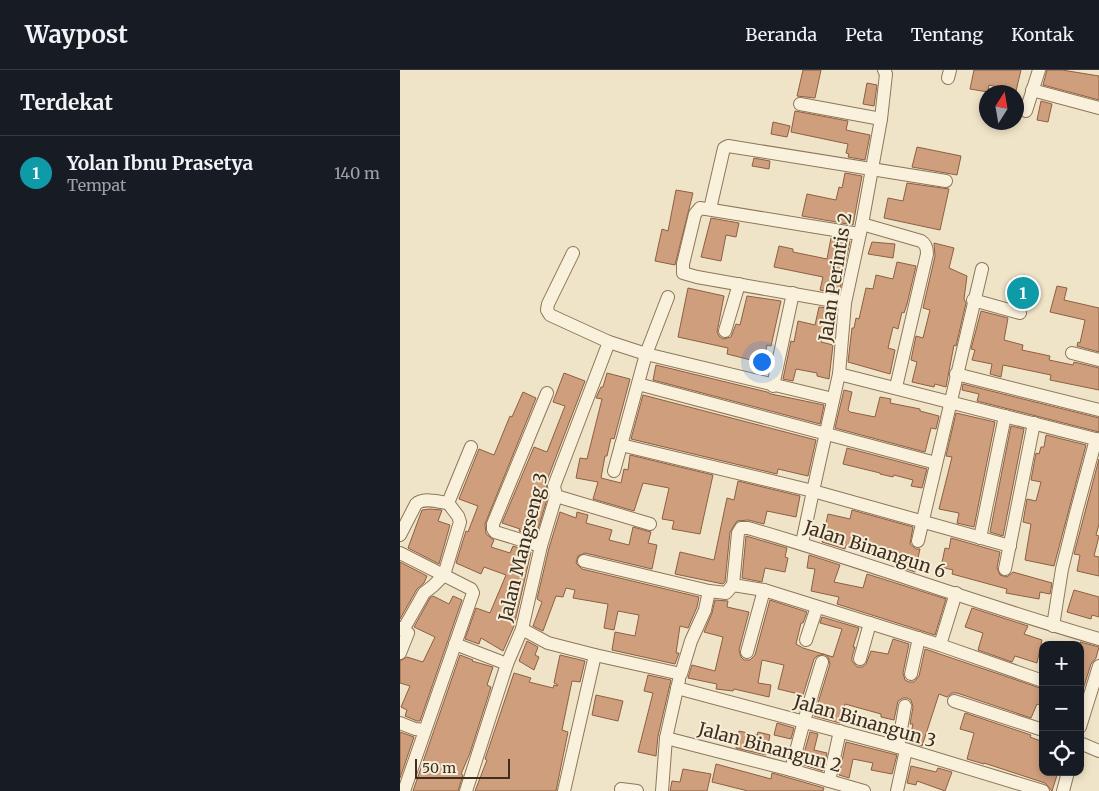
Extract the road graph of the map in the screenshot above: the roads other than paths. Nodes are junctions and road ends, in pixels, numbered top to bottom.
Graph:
1 (884, 70) edge
2 (1039, 70) edge
3 (1032, 90) junction
4 (800, 104) dead end
5 (1099, 108) edge
6 (1026, 111) dead end
7 (881, 119) junction
8 (871, 169) junction
9 (946, 182) dead end
10 (710, 209) junction
11 (861, 229) junction
12 (573, 253) dead end
13 (982, 269) dead end
14 (738, 284) junction
15 (793, 293) junction
16 (668, 296) dead end
17 (973, 300) junction
18 (845, 303) junction
19 (1020, 312) dead end
20 (725, 331) dead end
21 (609, 342) junction
22 (1072, 353) dead end
23 (646, 354) junction
24 (1099, 360) edge
25 (839, 374) junction
26 (956, 374) junction
27 (638, 384) junction
28 (773, 386) junction
29 (896, 388) junction
30 (547, 393) dead end
31 (833, 399) junction
32 (950, 402) junction
33 (1099, 410) edge
34 (1005, 416) junction
35 (1034, 423) junction
36 (826, 433) junction
37 (1098, 439) edge
38 (621, 445) junction
39 (471, 447) dead end
40 (936, 463) junction
41 (614, 471) dead end
42 (813, 492) junction
43 (556, 496) junction
44 (448, 503) junction
45 (922, 521) junction
46 (650, 524) dead end
47 (400, 535) edge
48 (980, 538) junction
49 (918, 541) dead end
50 (802, 543) junction
51 (541, 546) junction
52 (1010, 546) junction
53 (400, 553) edge
54 (584, 561) dead end
55 (1005, 569) dead end
56 (444, 575) junction
57 (733, 585) junction
58 (764, 590) junction
59 (709, 591) junction
60 (956, 593) junction
61 (817, 607) junction
62 (870, 623) junction
63 (1053, 626) junction
64 (402, 629) edge
65 (522, 629) junction
66 (919, 638) junction
67 (806, 640) dead end
68 (1099, 640) edge
69 (455, 644) junction
70 (940, 645) junction
71 (747, 652) dead end
72 (400, 653) edge
73 (595, 655) junction
74 (860, 659) dead end
75 (822, 662) dead end
76 (507, 664) junction
77 (1099, 666) edge
78 (681, 674) junction
79 (911, 674) dead end
80 (1039, 679) edge
81 (677, 688) junction
82 (1084, 695) edge
83 (954, 701) dead end
84 (906, 706) dead end
85 (804, 721) junction
86 (400, 723) edge
87 (1039, 729) edge
88 (424, 730) junction
89 (840, 731) junction
90 (666, 738) junction
91 (1084, 744) edge
92 (902, 749) junction
93 (1099, 750) edge
94 (792, 770) junction
95 (1067, 776) edge
96 (829, 780) junction
97 (621, 789) dead end
98 (404, 791) edge
99 (466, 791) edge
100 (564, 791) edge
101 (637, 791) edge
102 (662, 791) edge
103 (864, 791) edge
104 (897, 791) edge
105 (1043, 791) edge
106 (1062, 791) edge

1 - 7 street, Jalan Perintis 2
2 - 3 street
3 - 5 street
3 - 6 street
4 - 7 street
7 - 8 street, Jalan Perintis 2
8 - 9 street
8 - 10 street
8 - 11 street, Jalan Perintis 2
10 - 11 street
10 - 14 street
11 - 18 street, Jalan Perintis 2
11 - 29 street
12 - 21 street
13 - 17 street
14 - 15 street
14 - 20 street
15 - 18 street
15 - 28 street
16 - 23 street
17 - 19 street
17 - 26 street
18 - 25 street, Jalan Perintis 2
21 - 23 street
21 - 43 street, Jalan Mangseng 3
22 - 24 street
23 - 27 street
23 - 28 street
25 - 29 street
25 - 31 street, Jalan Perintis 2
26 - 32 street
26 - 33 street
27 - 36 street
27 - 38 street
28 - 31 street
29 - 32 street
30 - 51 street
31 - 36 street, Jalan Perintis 2
32 - 34 street
32 - 40 street
34 - 35 street
34 - 48 street
35 - 37 street
35 - 52 street
36 - 40 street
36 - 42 street, Jalan Perintis 2
37 - 63 street
38 - 41 street
38 - 42 street
39 - 44 street
40 - 45 street
42 - 45 street
42 - 50 street, Jalan Perintis 2
43 - 46 street
43 - 51 street, Jalan Mangseng 3
44 - 47 street
44 - 56 street
45 - 48 street
45 - 49 street
48 - 52 street
50 - 57 street, Jalan Binangun 6
50 - 60 street, Jalan Binangun 6
51 - 65 street, Jalan Mangseng 3
52 - 55 street
53 - 56 street
54 - 59 street
56 - 64 street
56 - 69 street
57 - 58 street
57 - 59 street
58 - 61 street
58 - 71 street
59 - 78 street
60 - 63 street, Jalan Binangun 6
60 - 70 street
61 - 62 street
61 - 67 street
62 - 66 street
62 - 74 street
63 - 68 street, Jalan Binangun 6
64 - 72 street
65 - 73 street
65 - 76 street, Jalan Mangseng 3
66 - 70 street
66 - 79 street
69 - 76 street
69 - 88 street
70 - 80 street
73 - 78 street
73 - 100 street
75 - 85 street
76 - 99 street, Jalan Mangseng 3
77 - 82 street
78 - 81 street
81 - 85 street, Jalan Binangun 3
81 - 90 street
83 - 87 street
84 - 92 street
85 - 89 street, Jalan Binangun 3
85 - 94 street
86 - 88 street
88 - 98 street
89 - 92 street, Jalan Binangun 3
89 - 96 street
90 - 94 street, Jalan Binangun 2
90 - 102 street
91 - 93 street
92 - 104 street
92 - 105 street, Jalan Binangun 3
94 - 96 street, Jalan Binangun 2
95 - 106 street
96 - 103 street, Jalan Binangun 2
97 - 101 street

